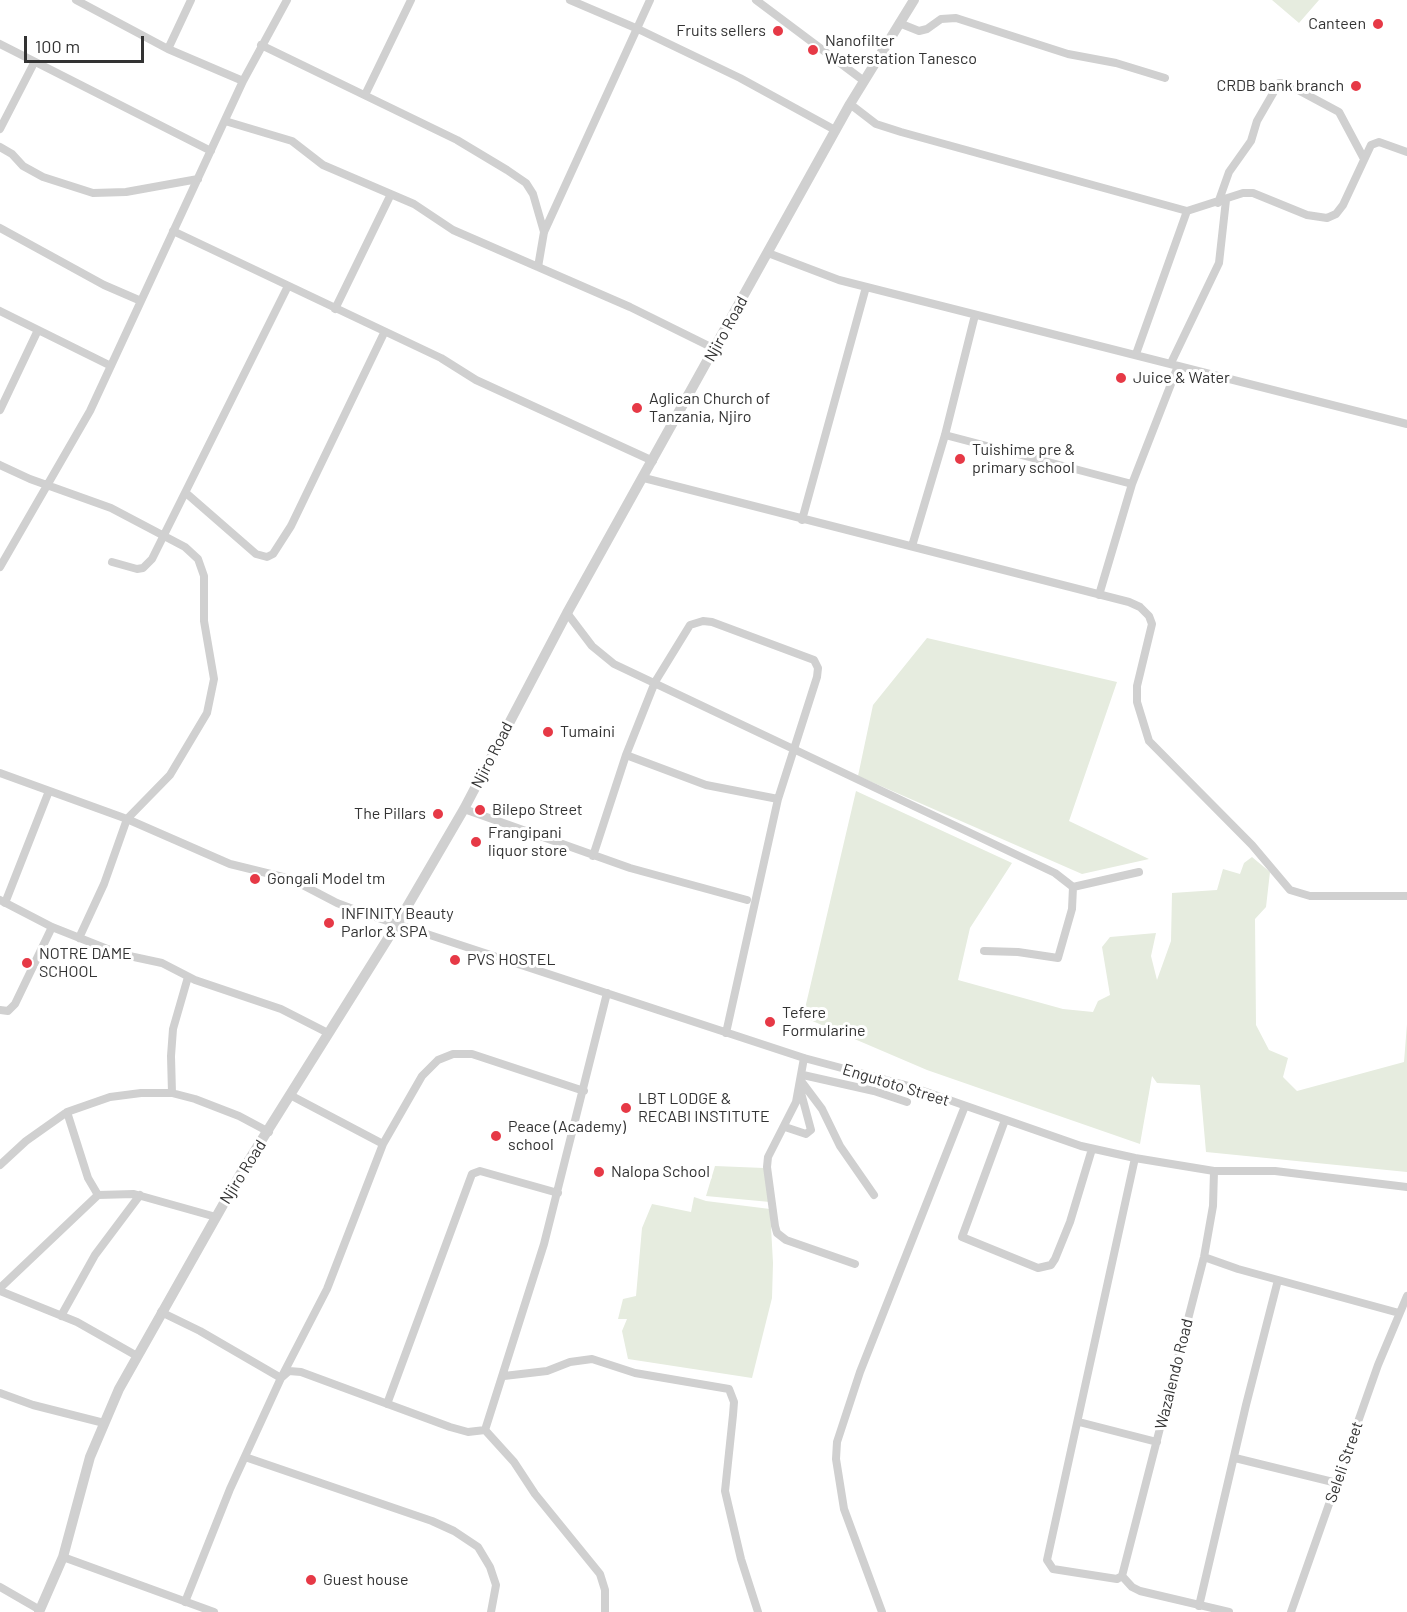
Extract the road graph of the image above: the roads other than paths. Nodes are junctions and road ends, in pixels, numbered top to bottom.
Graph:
1 (76, 0) edge
2 (191, 0) edge
3 (287, 0) edge
4 (411, 0) edge
5 (570, 0) edge
6 (650, 0) edge
7 (756, 0) edge
8 (914, 0) edge
9 (899, 23) junction
10 (638, 29) junction
11 (0, 44) edge
12 (261, 45) junction
13 (168, 49) junction
14 (34, 63) junction
15 (1165, 78) dead end
16 (243, 81) junction
17 (864, 81) junction
18 (365, 95) junction
19 (850, 104) junction
20 (225, 121) junction
21 (0, 129) edge
22 (835, 130) junction
23 (0, 147) edge
24 (211, 151) junction
25 (1407, 152) edge
26 (1363, 157) junction
27 (198, 179) junction
28 (391, 194) junction
29 (1222, 202) junction
30 (1187, 211) junction
31 (0, 228) edge
32 (173, 231) junction
33 (544, 232) junction
34 (768, 253) junction
35 (538, 267) junction
36 (288, 286) junction
37 (866, 287) junction
38 (141, 301) junction
39 (335, 309) junction
40 (0, 311) edge
41 (975, 315) junction
42 (38, 330) junction
43 (384, 333) junction
44 (715, 349) junction
45 (1137, 354) junction
46 (1175, 364) junction
47 (111, 366) junction
48 (4, 391) edge
49 (0, 410) edge
50 (1407, 424) edge
51 (945, 435) junction
52 (653, 461) junction
53 (0, 465) edge
54 (644, 478) junction
55 (46, 484) junction
56 (1132, 484) junction
57 (186, 494) junction
58 (802, 520) junction
59 (164, 536) junction
60 (912, 546) junction
61 (112, 562) dead end
62 (0, 567) edge
63 (1099, 595) junction
64 (567, 613) junction
65 (655, 682) junction
66 (795, 749) junction
67 (626, 755) junction
68 (0, 773) edge
69 (50, 791) junction
70 (778, 799) junction
71 (464, 809) junction
72 (127, 819) junction
73 (593, 856) junction
74 (1139, 873) dead end
75 (1073, 887) junction
76 (1407, 896) edge
77 (747, 900) dead end
78 (3, 902) edge
79 (397, 924) junction
80 (52, 927) junction
81 (79, 938) junction
82 (984, 951) dead end
83 (188, 977) junction
84 (607, 993) junction
85 (0, 1010) edge
86 (328, 1033) junction
87 (726, 1033) junction
88 (804, 1058) junction
89 (801, 1082) junction
90 (584, 1091) junction
91 (172, 1093) junction
92 (290, 1095) junction
93 (907, 1102) dead end
94 (965, 1106) junction
95 (66, 1112) junction
96 (1005, 1120) junction
97 (785, 1127) junction
98 (269, 1132) junction
99 (383, 1144) junction
100 (1092, 1149) junction
101 (1135, 1158) junction
102 (0, 1165) edge
103 (1214, 1171) junction
104 (1407, 1187) edge
105 (558, 1194) junction
106 (98, 1195) junction
107 (140, 1195) junction
108 (874, 1195) dead end
109 (216, 1217) junction
110 (1204, 1257) junction
111 (855, 1264) dead end
112 (1278, 1280) junction
113 (0, 1289) edge
114 (1407, 1296) edge
115 (161, 1312) junction
116 (1400, 1313) junction
117 (61, 1316) junction
118 (137, 1356) junction
119 (504, 1376) junction
120 (281, 1378) junction
121 (0, 1393) edge
122 (387, 1404) junction
123 (1079, 1422) junction
124 (104, 1423) junction
125 (484, 1430) junction
126 (1157, 1442) junction
127 (245, 1456) junction
128 (1235, 1458) junction
129 (1337, 1483) junction
130 (63, 1557) junction
131 (1122, 1576) junction
132 (0, 1587) edge
133 (185, 1602) junction
134 (1199, 1606) junction
135 (40, 1611) edge
136 (214, 1612) edge
137 (491, 1612) edge
138 (605, 1612) edge
139 (758, 1612) edge
140 (882, 1612) edge
141 (1228, 1612) edge
142 (1291, 1612) edge

1 - 13 street
2 - 13 street
3 - 12 street
4 - 18 street
5 - 10 street
6 - 10 street
7 - 17 street
8 - 9 street, Njiro Road
9 - 15 street
9 - 17 street, Njiro Road
10 - 22 street
10 - 33 street
11 - 14 street
12 - 16 street
12 - 18 street
13 - 16 street
14 - 21 street
14 - 24 street
16 - 20 street
17 - 19 street, Njiro Road
18 - 33 street
19 - 22 street, Njiro Road
19 - 30 street
20 - 24 street
20 - 28 street
22 - 34 street, Njiro Road
23 - 27 street
24 - 27 street
25 - 26 street
26 - 29 street
26 - 29 street
27 - 32 street
28 - 35 street
28 - 39 street
29 - 30 street
29 - 46 street
30 - 45 street
31 - 38 street
32 - 36 street
32 - 38 street
33 - 35 street
34 - 37 street
34 - 44 street, Njiro Road
35 - 44 street
36 - 39 street
36 - 57 street
37 - 41 street
37 - 58 street
38 - 47 street
39 - 43 street
40 - 42 street
41 - 45 street
41 - 51 street
42 - 47 street
42 - 48 street
43 - 52 street
43 - 57 street
44 - 52 street, Njiro Road
45 - 46 street
46 - 50 street
46 - 56 street
47 - 55 street
48 - 49 street
51 - 56 street
51 - 60 street
52 - 54 street, Njiro Road
53 - 55 street
54 - 58 street
54 - 64 street, Njiro Road
55 - 59 street
55 - 62 street
56 - 63 street
57 - 59 street
58 - 60 street
59 - 61 street
59 - 72 street
60 - 63 street
63 - 76 street
64 - 65 street
64 - 71 street, Njiro Road
65 - 66 street
65 - 66 street
65 - 67 street
66 - 70 street
66 - 75 street
67 - 70 street
67 - 73 street
68 - 69 street, Engutoto Street
69 - 72 street, Engutoto Street
69 - 78 street
70 - 87 street
71 - 73 street
71 - 79 street, Njiro Road
72 - 79 street, Engutoto Street
72 - 81 street
73 - 77 street
74 - 75 street
75 - 82 street
78 - 80 street
79 - 84 street, Engutoto Street
79 - 86 street, Njiro Road
80 - 81 street
80 - 85 street
81 - 83 street
83 - 86 street
83 - 91 street
84 - 87 street, Engutoto Street
84 - 90 street
86 - 92 street, Njiro Road
87 - 88 street, Engutoto Street
88 - 89 street
88 - 94 street, Engutoto Street
89 - 93 street
89 - 97 street
89 - 97 street
89 - 108 street
90 - 99 street
90 - 105 street
91 - 95 street
91 - 98 street
92 - 98 street, Njiro Road
92 - 99 street
94 - 96 street, Engutoto Street
94 - 140 street
95 - 102 street
95 - 106 street
96 - 100 street, Engutoto Street
96 - 100 street
97 - 111 street
98 - 109 street, Njiro Road
99 - 120 street
100 - 101 street, Engutoto Street
101 - 103 street, Engutoto Street
101 - 123 street
103 - 104 street, Engutoto Street
103 - 110 street, Wazalendo Road
105 - 119 street
105 - 122 street
106 - 107 street
106 - 113 street
107 - 109 street
107 - 117 street
109 - 115 street, Njiro Road
110 - 112 street
110 - 126 street, Wazalendo Road
112 - 116 street
112 - 128 street
113 - 117 street
114 - 116 street, Seleli Street
115 - 118 street, Njiro Road
115 - 120 street
116 - 129 street, Seleli Street
117 - 118 street
118 - 124 street, Njiro Road
119 - 125 street
119 - 139 street
120 - 122 street
120 - 127 street
121 - 124 street
122 - 125 street
123 - 126 street
123 - 131 street
124 - 130 street, Njiro Road
125 - 138 street
126 - 131 street, Wazalendo Road
127 - 133 street
127 - 137 street
128 - 129 street
128 - 134 street
129 - 142 street, Seleli Street
130 - 133 street
130 - 135 street, Njiro Road
131 - 134 street
132 - 135 street
133 - 136 street
134 - 141 street

